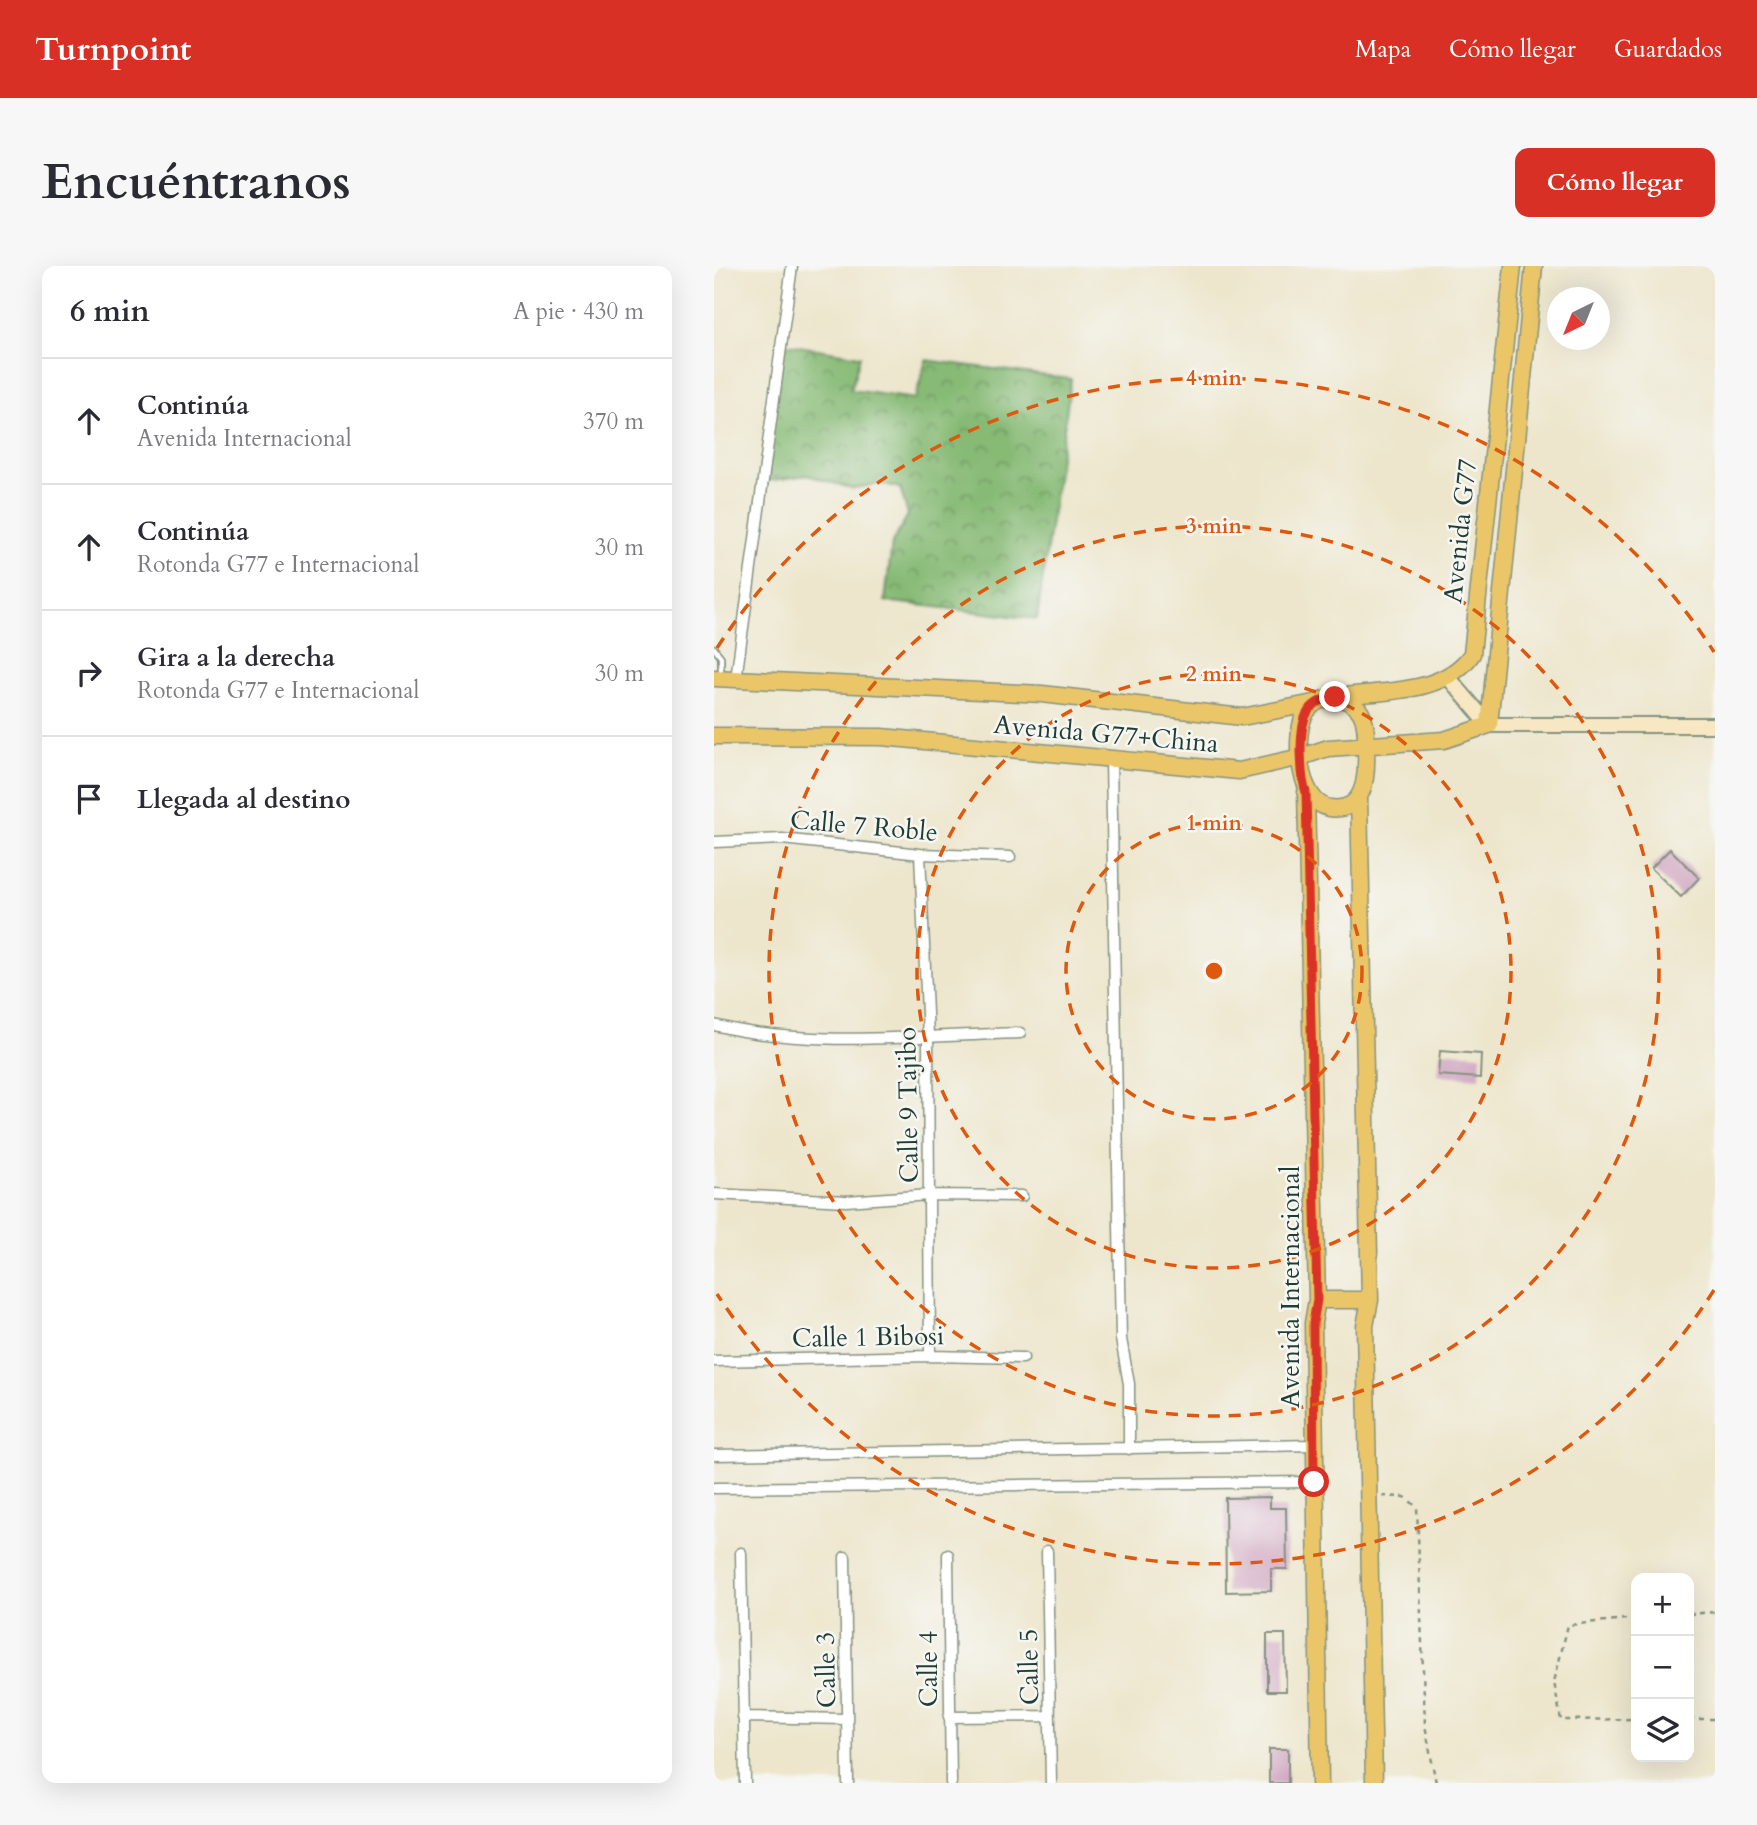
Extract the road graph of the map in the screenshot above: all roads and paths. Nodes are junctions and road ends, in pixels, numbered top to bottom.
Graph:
1 (792, 266) edge
2 (1513, 266) edge
3 (1534, 266) edge
4 (714, 648) edge
5 (1448, 677) junction
6 (723, 679) edge
7 (1335, 697) junction
8 (1314, 703) junction
9 (1489, 725) junction
10 (1715, 725) edge
11 (714, 736) edge
12 (1366, 744) junction
13 (1301, 757) junction
14 (1111, 761) junction
15 (1306, 792) junction
16 (1359, 797) junction
17 (714, 842) edge
18 (920, 854) junction
19 (1010, 857) dead end
20 (714, 1025) edge
21 (1020, 1032) dead end
22 (928, 1036) junction
23 (714, 1194) edge
24 (930, 1195) junction
25 (1022, 1196) dead end
26 (1317, 1300) junction
27 (1370, 1300) junction
28 (930, 1356) junction
29 (1023, 1359) dead end
30 (714, 1361) edge
31 (1315, 1445) junction
32 (1129, 1449) junction
33 (714, 1455) edge
34 (1314, 1482) junction
35 (714, 1488) edge
36 (1369, 1496) junction
37 (1047, 1550) dead end
38 (741, 1553) dead end
39 (948, 1555) dead end
40 (845, 1557) dead end
41 (1715, 1612) edge
42 (1694, 1614) edge
43 (1631, 1619) edge
44 (1051, 1716) junction
45 (743, 1717) junction
46 (949, 1717) junction
47 (1715, 1718) edge
48 (847, 1719) junction
49 (1631, 1719) edge
50 (1694, 1719) edge
51 (745, 1783) edge
52 (848, 1783) edge
53 (951, 1783) edge
54 (1051, 1783) edge
55 (1320, 1783) edge
56 (1374, 1783) edge
57 (1436, 1783) edge

1 - 6 street
2 - 5 main road, Avenida G77
3 - 9 main road, Avenida G77
4 - 6 lane
5 - 7 main road, Avenida G77
5 - 9 street
6 - 8 main road, Avenida G77+China
7 - 8 main road, Avenida G77+China
7 - 12 main road
8 - 13 main road
9 - 10 street
9 - 12 main road, Avenida G77+China
11 - 14 main road, Avenida G77+China
12 - 13 main road, Avenida G77+China
12 - 16 main road
13 - 14 main road, Avenida G77+China
13 - 15 main road
14 - 32 street
15 - 16 main road
15 - 26 main road, Avenida Internacional
16 - 27 main road
17 - 18 street, Calle 7 Roble
18 - 19 street, Calle 7 Roble
18 - 22 street, Calle 9 Tajibo
20 - 22 street
21 - 22 street
22 - 24 street, Calle 9 Tajibo
23 - 24 street
24 - 25 street
24 - 28 street, Calle 9 Tajibo
26 - 27 main road
26 - 31 main road, Avenida Internacional
27 - 36 main road
28 - 29 street, Calle 1 Bibosi
28 - 30 street, Calle 1 Bibosi
31 - 32 street
31 - 34 main road, Avenida Internacional
32 - 33 street
34 - 35 street
34 - 55 main road, Avenida Internacional
36 - 56 main road
36 - 57 path
37 - 44 street, Calle 5
38 - 45 street
39 - 46 street, Calle 4
40 - 48 street, Calle 3
41 - 42 path
43 - 49 path
44 - 46 street
44 - 54 street, Calle 5
45 - 48 street
45 - 51 street
46 - 53 street, Calle 4
47 - 50 path
48 - 52 street, Calle 3

